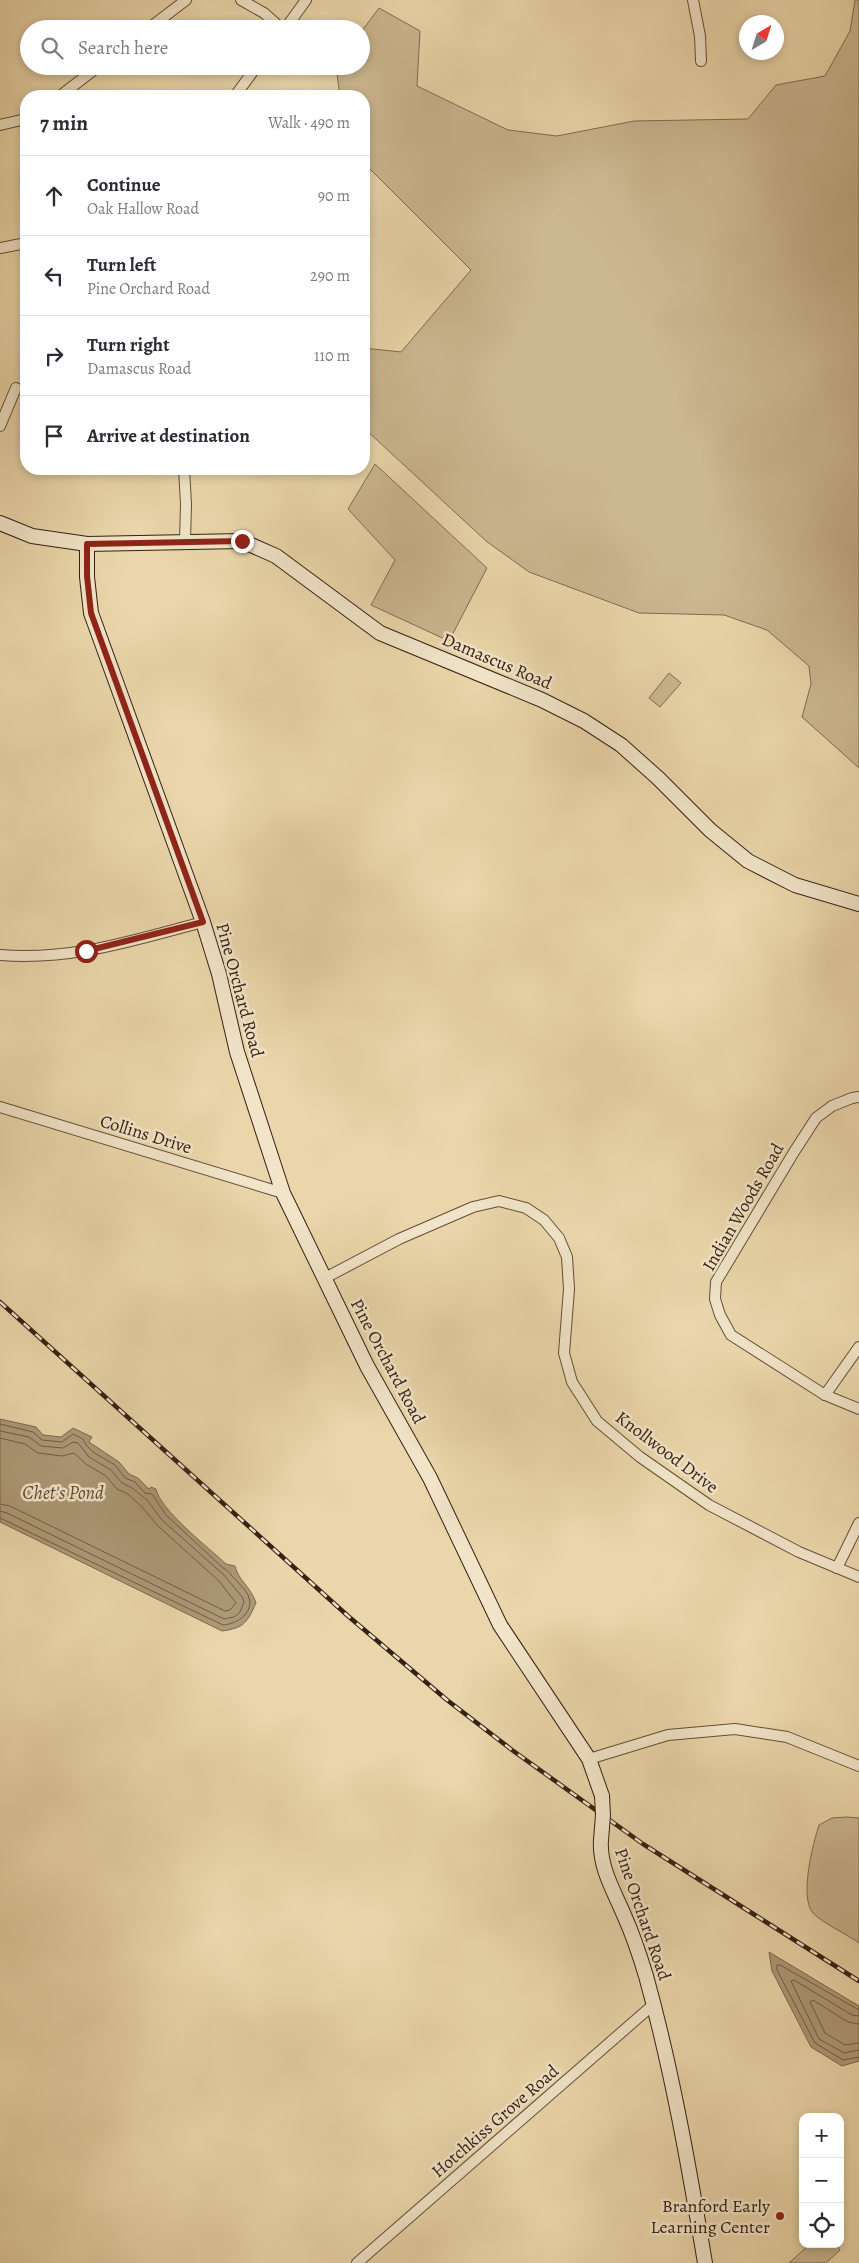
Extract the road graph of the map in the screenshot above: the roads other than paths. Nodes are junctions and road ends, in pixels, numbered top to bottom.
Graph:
1 (186, 0) edge
2 (241, 0) edge
3 (306, 0) edge
4 (693, 0) edge
5 (160, 20) edge
6 (273, 20) edge
7 (291, 20) edge
8 (701, 61) dead end
9 (87, 75) edge
10 (250, 75) edge
11 (68, 90) edge
12 (239, 90) edge
13 (20, 120) edge
14 (0, 125) edge
15 (20, 244) edge
16 (0, 248) edge
17 (16, 388) dead end
18 (0, 426) edge
19 (184, 475) edge
20 (0, 523) edge
21 (185, 541) junction
22 (87, 544) junction
23 (859, 904) edge
24 (203, 922) junction
25 (0, 954) edge
26 (859, 1097) edge
27 (0, 1107) edge
28 (283, 1192) junction
29 (325, 1278) junction
30 (859, 1346) edge
31 (824, 1395) junction
32 (859, 1409) edge
33 (859, 1523) edge
34 (837, 1568) junction
35 (859, 1577) edge
36 (589, 1759) junction
37 (859, 1766) edge
38 (654, 2004) junction
39 (357, 2263) edge
40 (705, 2263) edge

1 - 5 street
2 - 6 street
3 - 7 street
4 - 8 street
9 - 11 street
10 - 12 street
13 - 14 street
15 - 16 street
17 - 18 street
19 - 21 street
20 - 22 street
21 - 22 street, Damascus Road
21 - 23 street, Damascus Road
22 - 24 street, Pine Orchard Road
24 - 25 street
24 - 28 street, Pine Orchard Road
26 - 31 street, Indian Woods Road
27 - 28 street, Collins Drive
28 - 29 street, Pine Orchard Road
29 - 34 street, Knollwood Drive
29 - 36 street, Pine Orchard Road
30 - 31 street
31 - 32 street, Indian Woods Road
33 - 34 street
34 - 35 street, Knollwood Drive
36 - 37 street
36 - 38 street, Pine Orchard Road, bridge
38 - 39 street, Hotchkiss Grove Road
38 - 40 street, Pine Orchard Road

